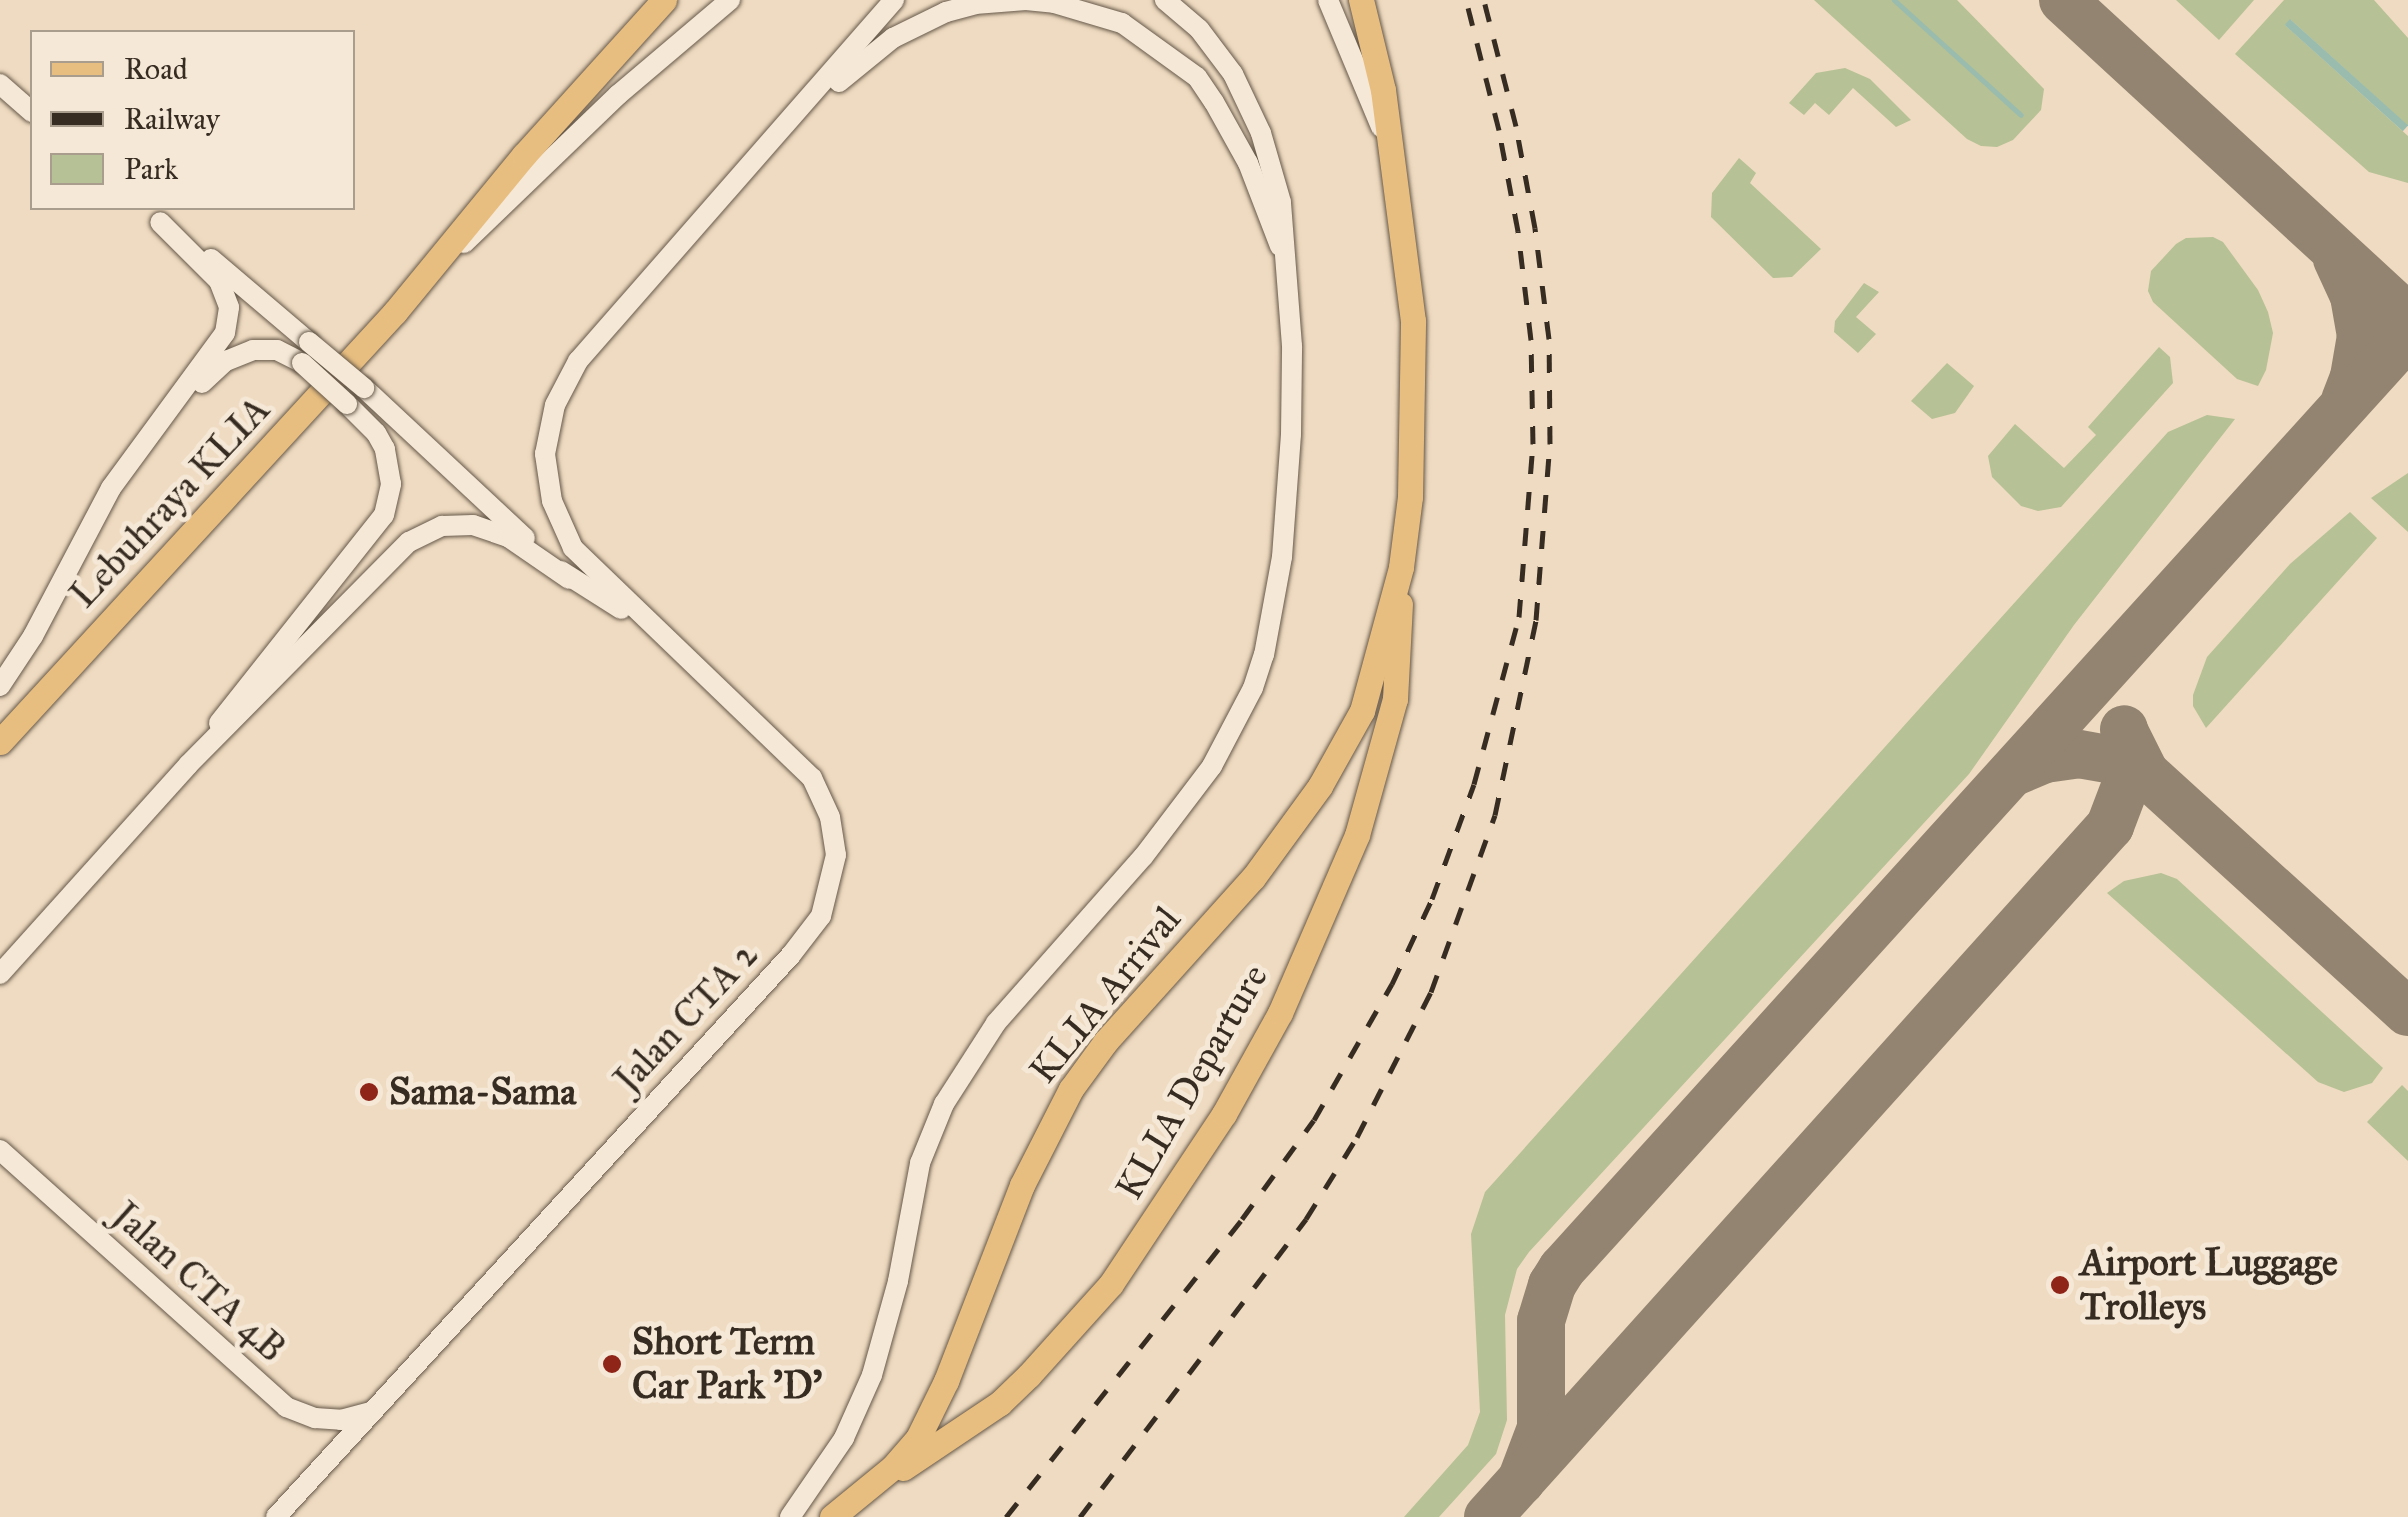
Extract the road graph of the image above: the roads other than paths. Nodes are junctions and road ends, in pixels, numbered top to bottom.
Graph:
1 (664, 0) edge
2 (730, 0) edge
3 (894, 0) edge
4 (1165, 0) edge
5 (1328, 0) edge
6 (1361, 0) edge
7 (0, 84) edge
8 (30, 110) edge
9 (770, 146) junction
10 (1392, 156) junction
11 (146, 210) edge
12 (160, 222) junction
13 (1285, 257) junction
14 (395, 312) junction
15 (165, 419) junction
16 (1400, 567) junction
17 (569, 579) junction
18 (657, 630) junction
19 (0, 686) edge
20 (0, 742) edge
21 (188, 765) junction
22 (0, 974) edge
23 (0, 1150) edge
24 (371, 1412) junction
25 (276, 1517) edge
26 (790, 1517) edge
27 (832, 1517) edge
28 (846, 1517) edge

1 - 14 main road, Lebuhraya KLIA
2 - 14 street
3 - 9 street
4 - 13 street
5 - 10 street
6 - 10 main road
7 - 8 street
9 - 13 street
9 - 18 street
10 - 16 main road
11 - 12 street
12 - 15 street
12 - 17 street, bridge
13 - 26 street
14 - 20 main road, Lebuhraya KLIA
15 - 19 street
15 - 21 street, bridge
16 - 27 main road, KLIA Arrival
16 - 28 main road, KLIA Departure
17 - 18 street
17 - 21 street
18 - 24 street, Jalan CTA 2
21 - 22 street
23 - 24 street, Jalan CTA 4B
24 - 25 street, Jalan CTA 2

